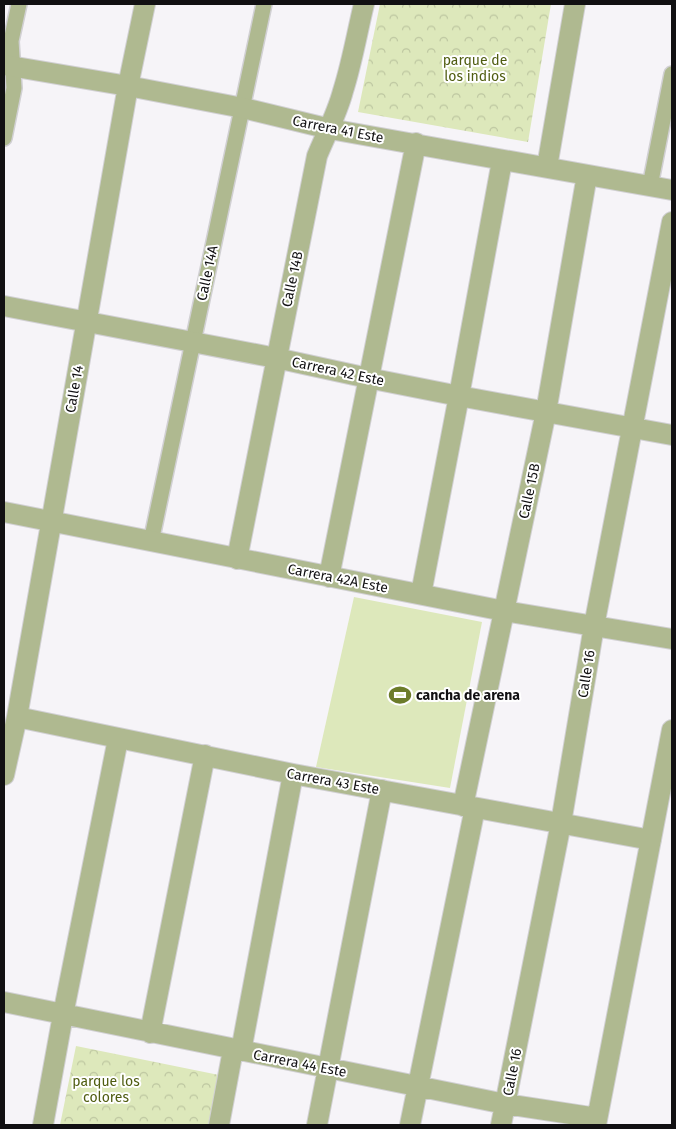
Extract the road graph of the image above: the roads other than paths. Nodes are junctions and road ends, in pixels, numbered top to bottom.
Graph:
1 (19, 4) edge
2 (145, 4) edge
3 (264, 4) edge
4 (364, 4) edge
5 (575, 4) edge
6 (8, 65) edge
7 (672, 74) edge
8 (128, 86) junction
9 (243, 108) junction
10 (330, 129) junction
11 (4, 138) edge
12 (416, 143) junction
13 (502, 161) junction
14 (547, 167) junction
15 (587, 175) junction
16 (650, 186) junction
17 (672, 190) edge
18 (672, 222) edge
19 (4, 306) edge
20 (86, 321) junction
21 (192, 342) junction
22 (276, 358) junction
23 (368, 378) junction
24 (459, 396) junction
25 (546, 412) junction
26 (632, 428) junction
27 (672, 435) edge
28 (4, 512) edge
29 (51, 521) junction
30 (151, 542) junction
31 (237, 559) junction
32 (329, 577) junction
33 (421, 594) junction
34 (504, 611) junction
35 (594, 626) junction
36 (672, 639) edge
37 (16, 717) junction
38 (672, 730) edge
39 (118, 739) junction
40 (205, 755) junction
41 (293, 774) junction
42 (4, 775) edge
43 (382, 790) junction
44 (469, 807) junction
45 (561, 823) junction
46 (651, 840) junction
47 (4, 1002) edge
48 (63, 1015) junction
49 (150, 1033) junction
50 (237, 1050) junction
51 (327, 1069) junction
52 (417, 1087) junction
53 (505, 1104) junction
54 (596, 1122) edge
55 (43, 1125) edge
56 (219, 1125) edge
57 (316, 1125) edge
58 (410, 1125) edge
59 (501, 1125) edge

1 - 6 street
2 - 8 street, Calle 14
3 - 9 street, Calle 14A
4 - 10 street, Calle 14B
5 - 14 street
6 - 8 street, Carrera 41 Este
6 - 11 street
7 - 16 street
8 - 9 street, Carrera 41 Este
8 - 20 street, Calle 14
9 - 10 street, Carrera 41 Este
9 - 21 street, Calle 14A
10 - 12 street, Carrera 41 Este
10 - 22 street, Calle 14B
12 - 13 street, Carrera 41 Este
12 - 23 street
13 - 14 street, Carrera 41 Este
13 - 24 street
14 - 15 street, Carrera 41 Este
15 - 16 street, Carrera 41 Este
15 - 25 street, Calle 15B
16 - 17 street, Carrera 41 Este
18 - 26 street, Calle 16
19 - 20 street, Carrera 42 Este
20 - 21 street, Carrera 42 Este
20 - 29 street, Calle 14
21 - 22 street, Carrera 42 Este
21 - 30 street, Calle 14A
22 - 23 street, Carrera 42 Este
22 - 31 street, Calle 14B
23 - 24 street, Carrera 42 Este
23 - 32 street
24 - 25 street, Carrera 42 Este
24 - 33 street
25 - 26 street, Carrera 42 Este
25 - 34 street, Calle 15B
26 - 27 street, Carrera 42 Este
26 - 35 street, Calle 16
28 - 29 street, Carrera 42A Este
29 - 30 street, Carrera 42A Este
29 - 37 street, Calle 14
30 - 31 street, Carrera 42A Este
31 - 32 street, Carrera 42A Este
32 - 33 street, Carrera 42A Este
33 - 34 street, Carrera 42A Este
34 - 35 street, Carrera 42A Este
34 - 44 street, Calle 15B
35 - 36 street, Carrera 42A Este
35 - 45 street, Calle 16
37 - 39 street, Carrera 43 Este
37 - 42 street, Calle 14
38 - 46 street
39 - 40 street, Carrera 43 Este
39 - 48 street
40 - 41 street, Carrera 43 Este
40 - 49 street
41 - 43 street, Carrera 43 Este
41 - 50 street
43 - 44 street, Carrera 43 Este
43 - 51 street
44 - 45 street, Carrera 43 Este
44 - 52 street, Calle 15B
45 - 46 street, Carrera 43 Este
45 - 53 street, Calle 16
46 - 54 street
47 - 48 street, Carrera 44 Este
48 - 49 street, Carrera 44 Este
48 - 55 street
49 - 50 street, Carrera 44 Este
50 - 51 street, Carrera 44 Este
50 - 56 street
51 - 52 street, Carrera 44 Este
51 - 57 street
52 - 53 street, Carrera 44 Este
52 - 58 street, Calle 15B
53 - 54 street, Carrera 44 Este
53 - 59 street, Calle 16

